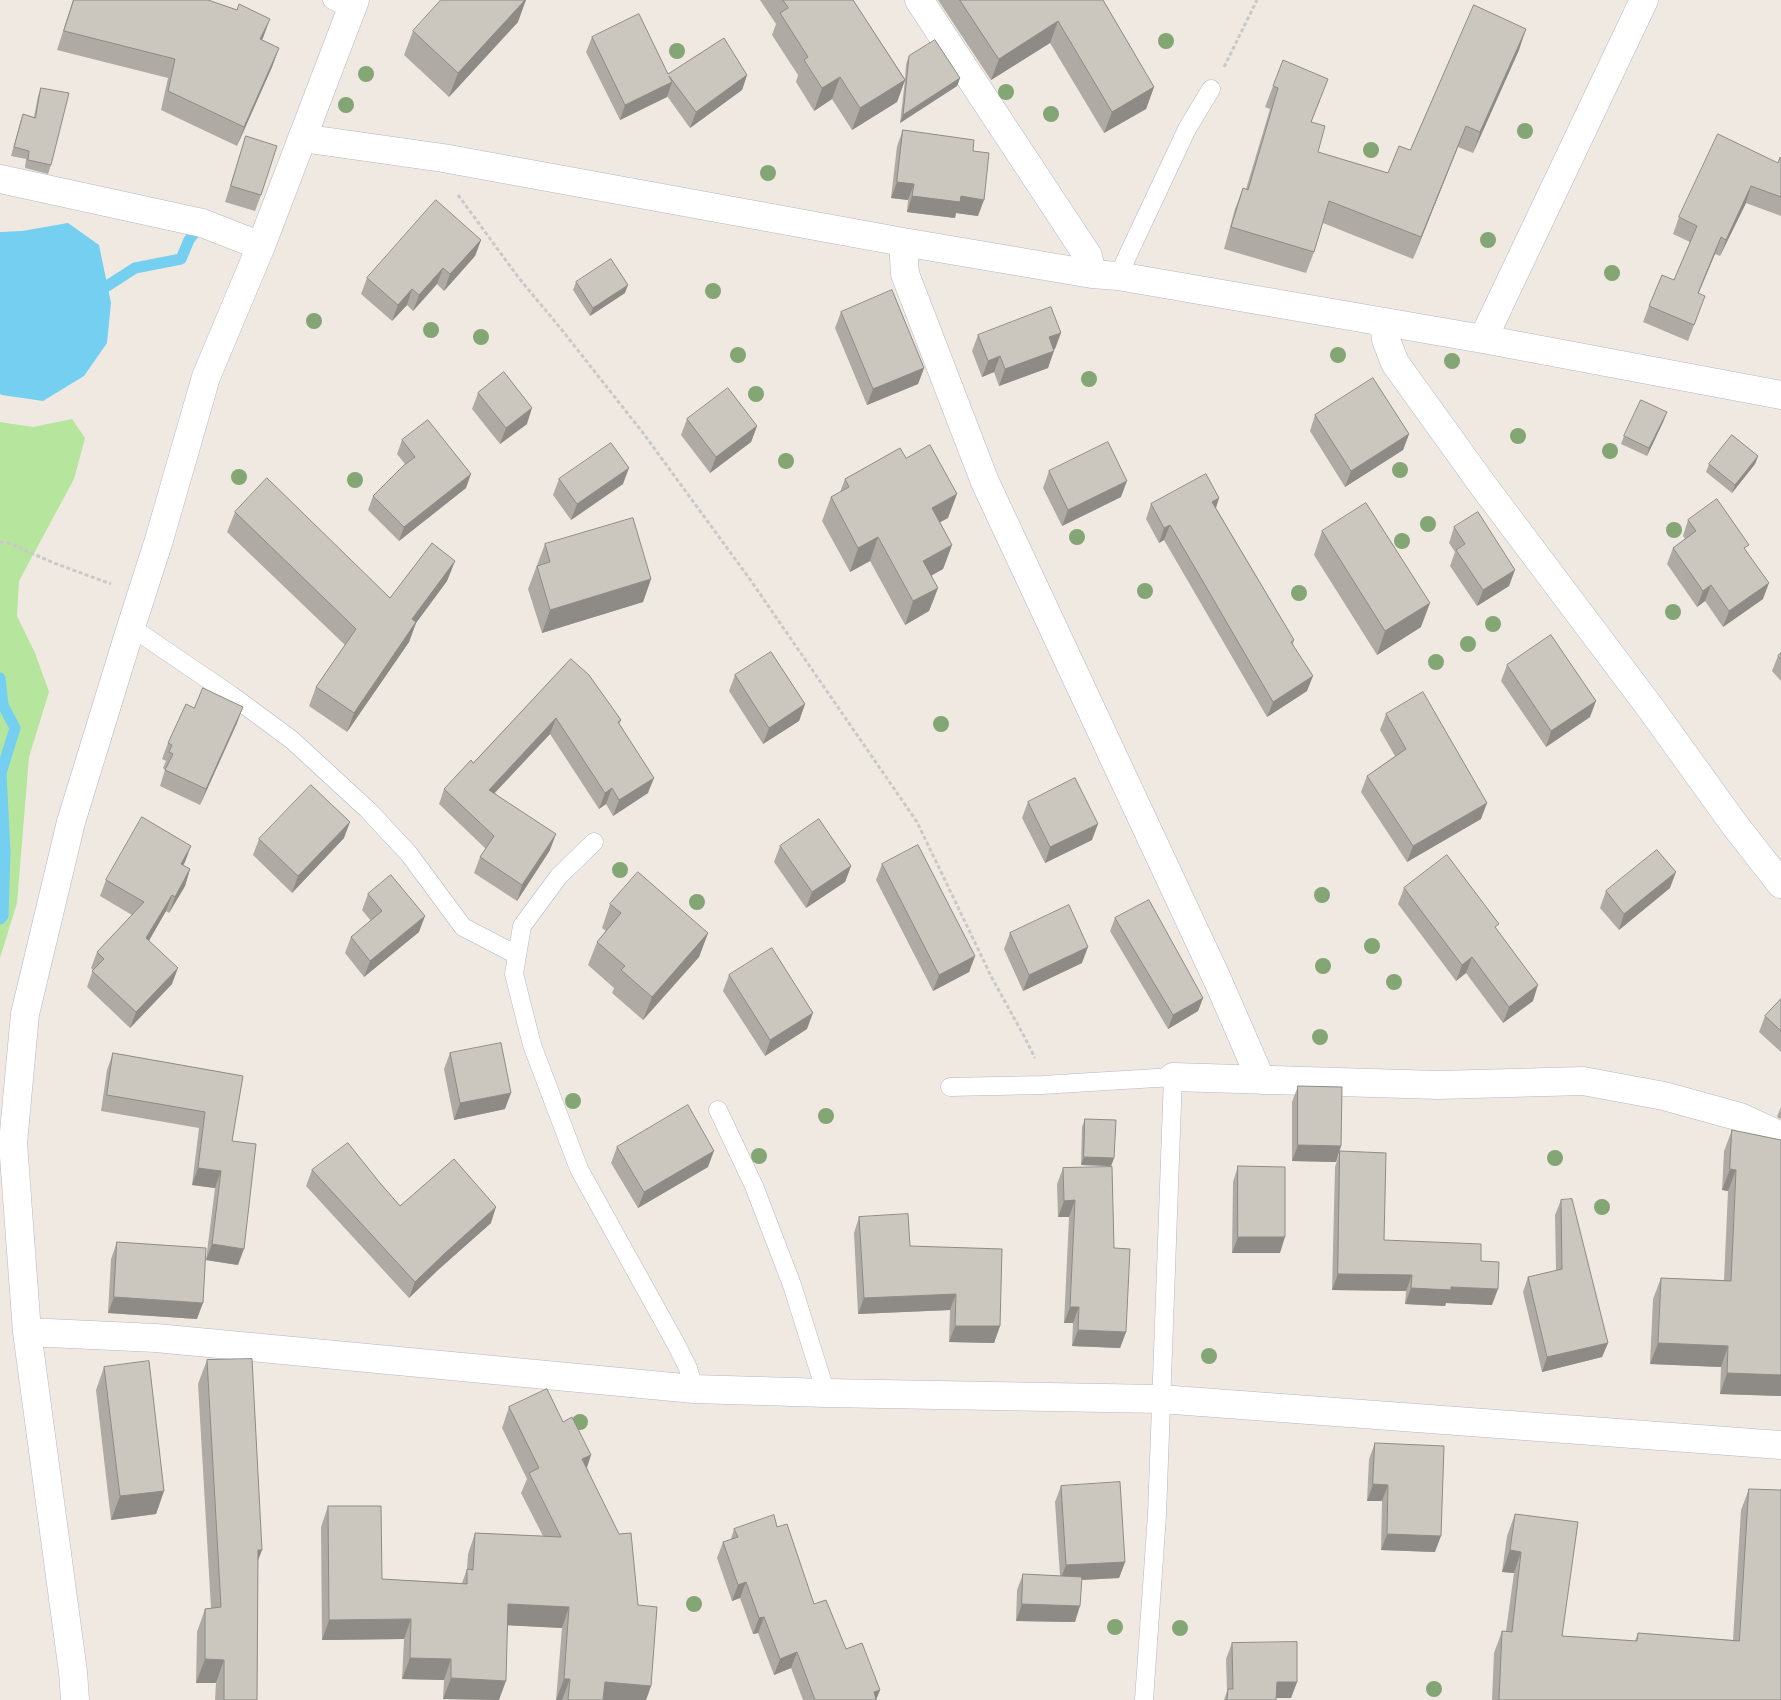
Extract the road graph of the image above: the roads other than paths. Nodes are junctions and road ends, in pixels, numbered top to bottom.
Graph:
1 (919, 0) edge
2 (1644, 0) edge
3 (346, 3) edge
4 (1211, 89) road end
5 (302, 138) junction
6 (0, 180) edge
7 (903, 242) junction
8 (261, 246) junction
9 (1092, 274) junction
10 (1118, 276) junction
11 (1384, 322) junction
12 (1483, 339) junction
13 (1781, 395) edge
14 (131, 627) junction
15 (594, 842) dead end
16 (1781, 884) edge
17 (517, 955) junction
18 (1173, 1076) junction
19 (1262, 1080) junction
20 (950, 1087) dead end
21 (718, 1110) dead end
22 (1781, 1136) edge
23 (27, 1332) junction
24 (694, 1389) junction
25 (826, 1393) junction
26 (1160, 1399) junction
27 (1781, 1445) edge
28 (75, 1700) edge
29 (1144, 1700) edge

1 - 9 street
2 - 12 street
3 - 5 street
4 - 10 lane
5 - 7 street
5 - 8 street
6 - 8 street
7 - 9 street
7 - 19 street
8 - 14 street
9 - 10 street
10 - 11 street
11 - 12 street
11 - 16 street
12 - 13 street
14 - 17 lane
14 - 23 street
15 - 17 lane
17 - 24 lane
18 - 19 street
18 - 20 lane
18 - 26 lane
19 - 22 street
21 - 25 lane
23 - 24 street
23 - 28 street
24 - 25 street
25 - 26 street
26 - 27 street
26 - 29 lane

